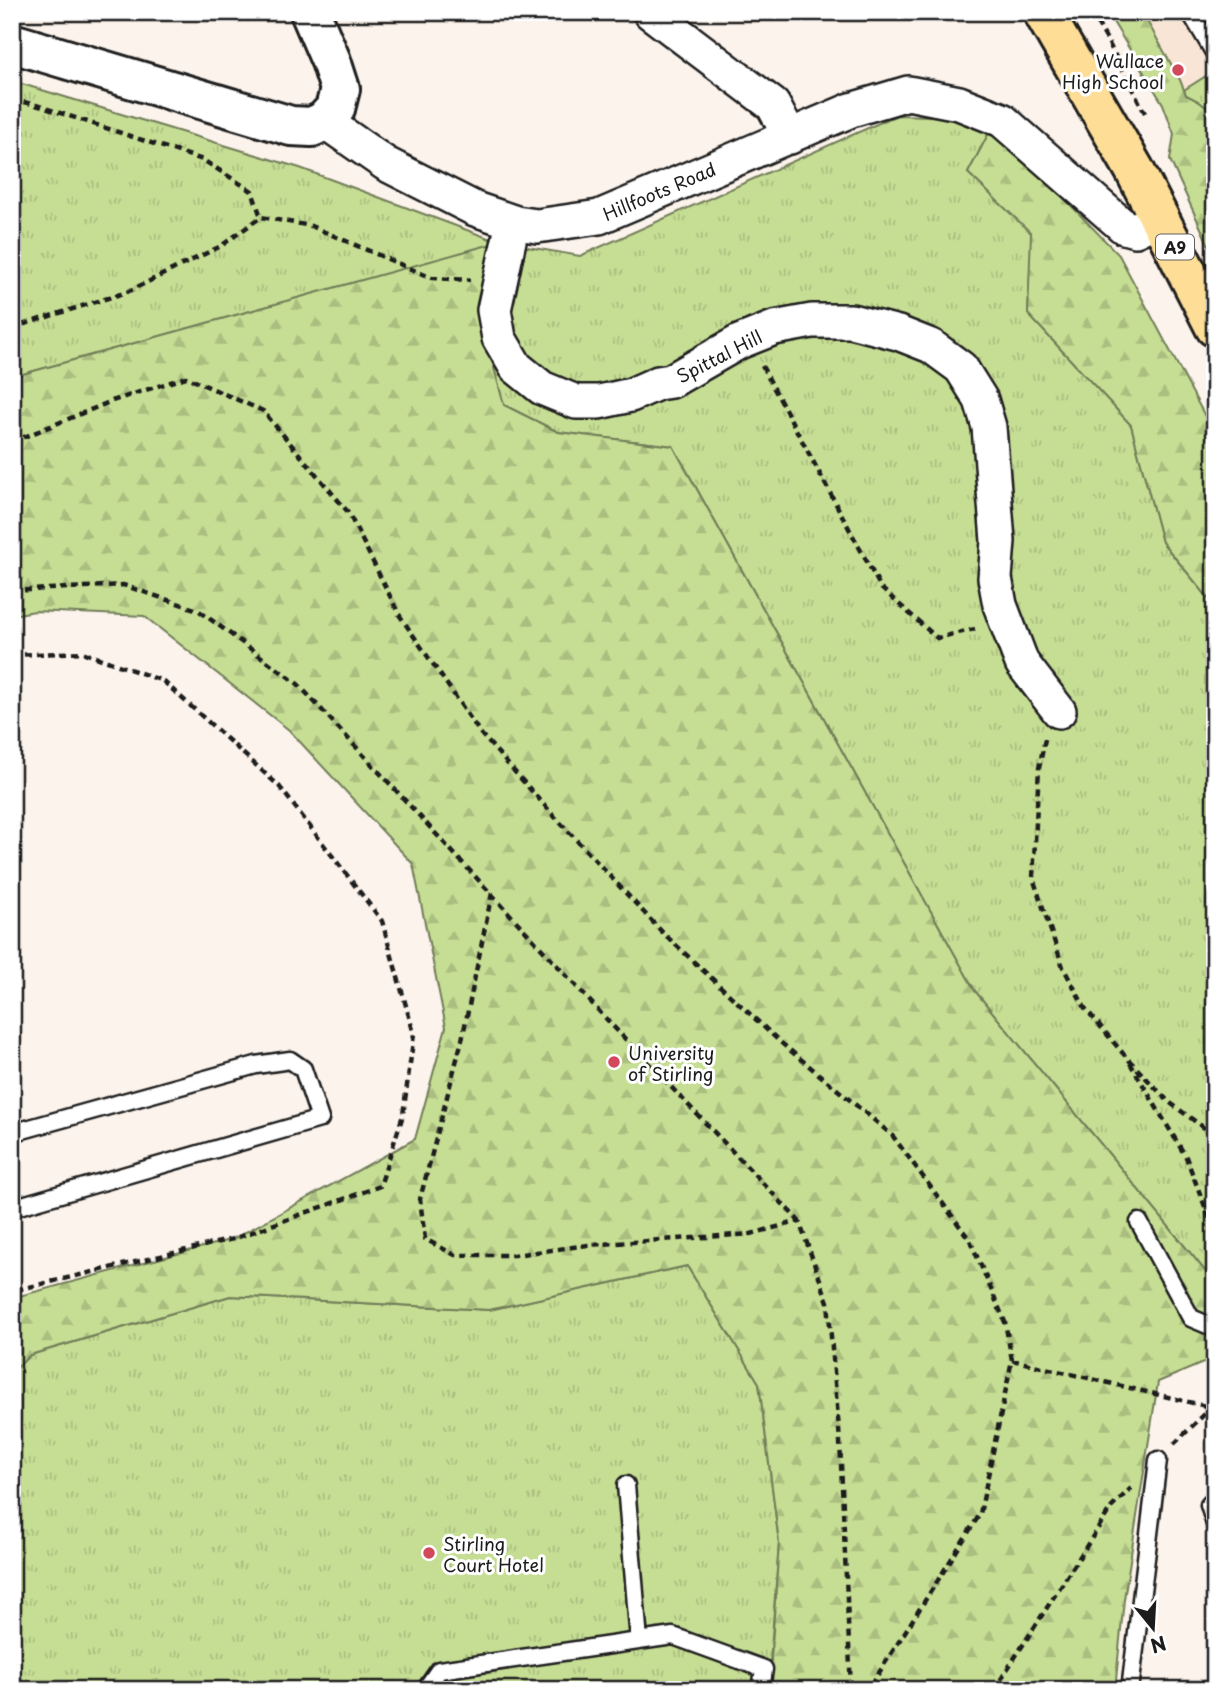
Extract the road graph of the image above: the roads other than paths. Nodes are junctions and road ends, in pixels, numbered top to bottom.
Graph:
1 (310, 12) edge
2 (650, 12) edge
3 (1043, 12) edge
4 (1191, 12) edge
5 (12, 43) edge
6 (1215, 54) edge
7 (324, 121) junction
8 (790, 137) junction
9 (1160, 218) junction
10 (513, 222) junction
11 (1215, 327) edge
12 (1059, 711) road end
13 (12, 1133) edge
14 (12, 1208) edge
15 (1139, 1222) dead end
16 (1215, 1328) edge
17 (1158, 1460) road end
18 (626, 1485) dead end
19 (1215, 1499) edge
20 (1215, 1524) edge
21 (639, 1641) junction
22 (425, 1690) edge
23 (761, 1690) edge
24 (1130, 1690) edge

1 - 7 main road
2 - 8 street
3 - 9 main road, A9
4 - 6 lane
5 - 7 main road
7 - 10 street, Hillfoots Road
8 - 9 street, Hillfoots Road
8 - 10 street, Hillfoots Road
9 - 11 main road, A9
10 - 12 street, Spittal Hill
13 - 14 lane
15 - 16 lane
17 - 24 lane
18 - 21 lane
19 - 20 lane
21 - 22 lane
21 - 23 lane

